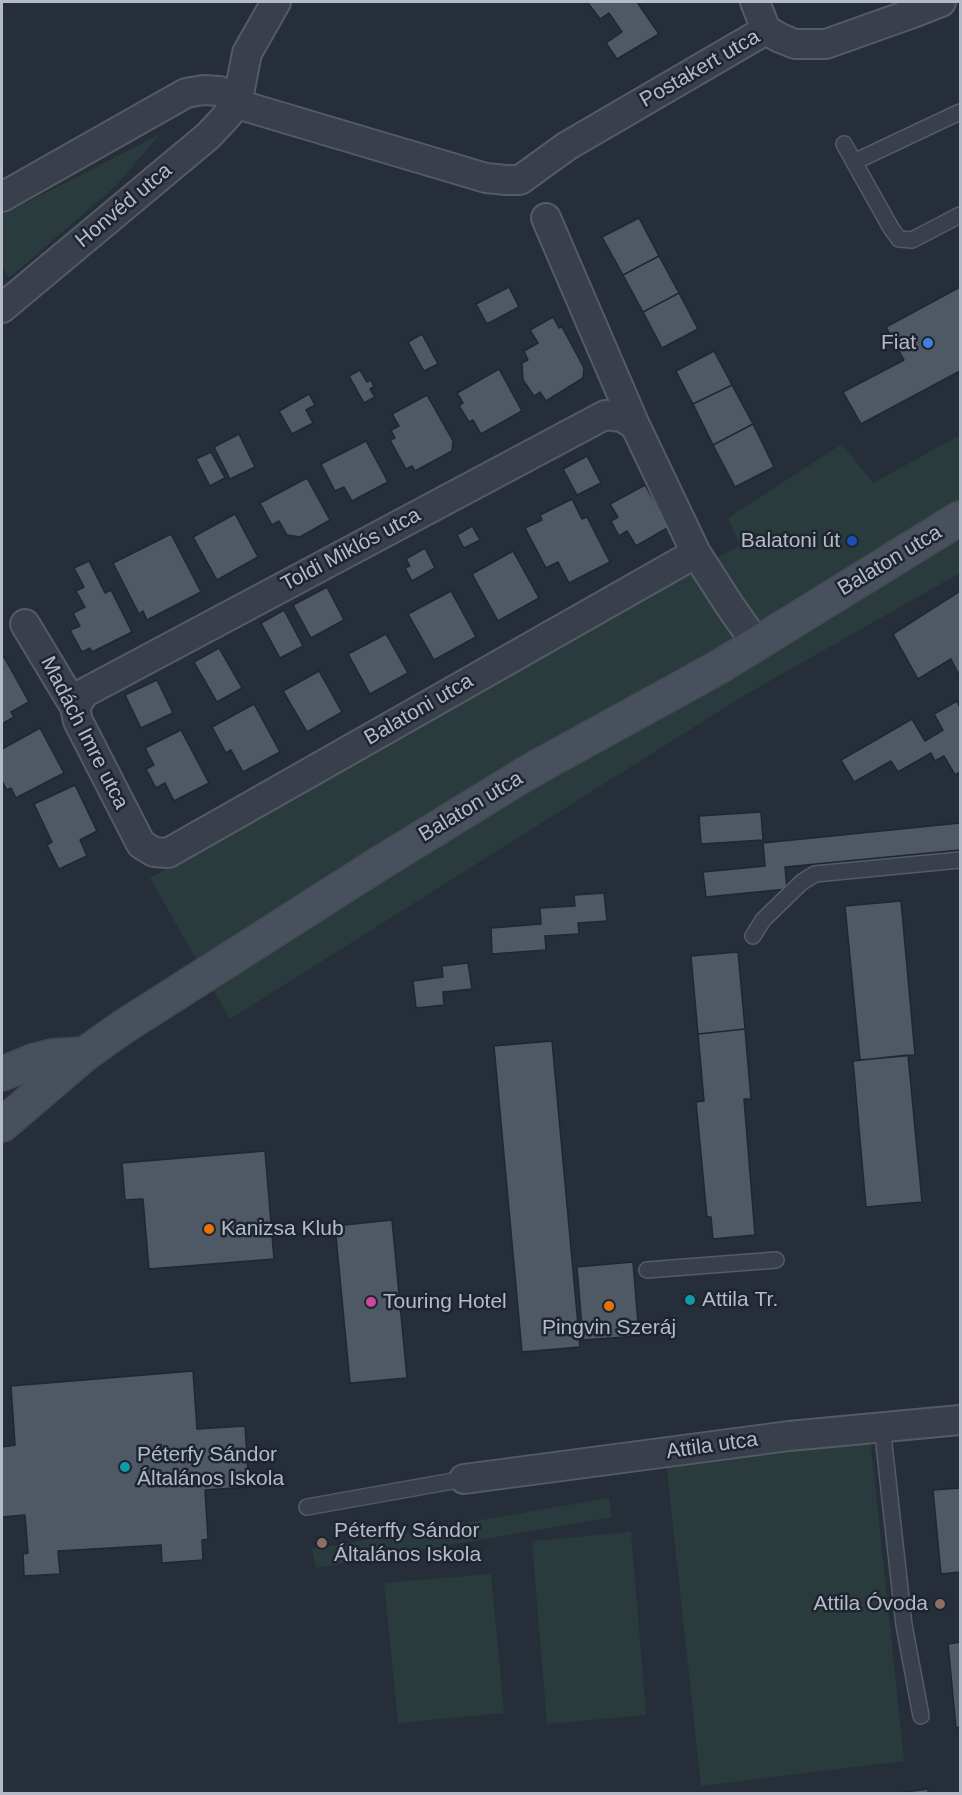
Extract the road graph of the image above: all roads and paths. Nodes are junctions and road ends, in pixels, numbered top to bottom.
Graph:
1 (276, 2) edge
2 (755, 2) edge
3 (941, 2) edge
4 (766, 30) junction
5 (237, 104) junction
6 (960, 112) edge
7 (844, 144) dead end
8 (854, 162) junction
9 (2, 197) edge
10 (960, 215) edge
11 (546, 218) dead end
12 (3, 303) edge
13 (635, 425) junction
14 (960, 518) edge
15 (696, 553) junction
16 (25, 624) dead end
17 (756, 643) junction
18 (75, 707) junction
19 (141, 844) joint
20 (960, 860) edge
21 (753, 936) dead end
22 (85, 1054) junction
23 (2, 1074) edge
24 (2, 1125) edge
25 (776, 1260) dead end
26 (647, 1270) dead end
27 (960, 1420) edge
28 (882, 1426) junction
29 (465, 1479) joint
30 (307, 1507) dead end
31 (921, 1716) dead end

1 - 5 street, Honvéd utca
2 - 4 street
3 - 4 street, Postakert utca
4 - 5 street, Postakert utca
5 - 9 street
5 - 12 street, Honvéd utca
6 - 8 lane
7 - 8 lane
8 - 10 lane
11 - 13 street
13 - 15 street
13 - 18 street, Toldi Miklós utca
14 - 17 street, Balaton utca
15 - 17 street
15 - 19 street, Balatoni utca
16 - 18 street, Madách Imre utca
17 - 22 street, Balaton utca
18 - 19 street, Madách Imre utca
20 - 21 lane
22 - 23 street
22 - 24 street, Balaton utca
25 - 26 lane
27 - 28 street, Attila utca
28 - 29 street, Attila utca
28 - 31 lane
29 - 30 lane

